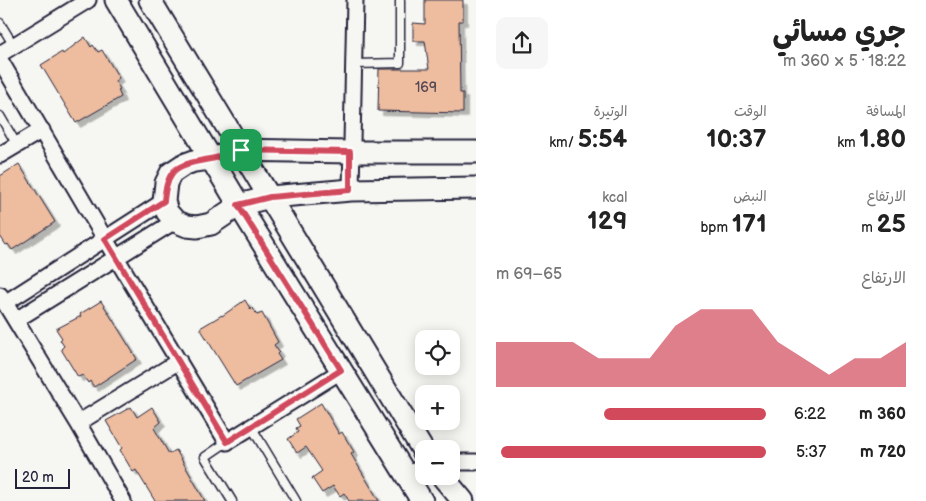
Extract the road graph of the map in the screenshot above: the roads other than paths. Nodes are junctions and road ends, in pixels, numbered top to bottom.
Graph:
1 (88, 0) edge
2 (116, 0) edge
3 (150, 0) edge
4 (355, 0) edge
5 (400, 0) edge
6 (0, 23) edge
7 (14, 46) junction
8 (0, 54) edge
9 (0, 60) edge
10 (354, 64) junction
11 (0, 116) edge
12 (42, 130) junction
13 (18, 145) junction
14 (241, 150) junction
15 (350, 152) junction
16 (476, 152) edge
17 (0, 155) edge
18 (211, 158) junction
19 (476, 188) edge
20 (350, 190) junction
21 (270, 197) junction
22 (164, 201) junction
23 (238, 205) junction
24 (175, 220) junction
25 (105, 239) junction
26 (117, 257) junction
27 (2, 299) edge
28 (16, 320) junction
29 (179, 361) junction
30 (341, 370) junction
31 (78, 423) junction
32 (252, 428) junction
33 (417, 440) edge
34 (227, 442) junction
35 (460, 462) edge
36 (476, 462) edge
37 (415, 471) edge
38 (418, 485) edge
39 (450, 485) edge
40 (123, 501) edge
41 (232, 501) edge
42 (296, 501) edge
43 (422, 501) edge
44 (463, 501) edge

1 - 7 street
2 - 18 street
3 - 14 street
4 - 10 street
5 - 10 lane
6 - 7 lane
7 - 8 street
9 - 12 street
10 - 15 street
11 - 13 lane
12 - 13 street
12 - 25 street
13 - 17 street
14 - 15 street
14 - 18 street
14 - 21 street
15 - 16 street
15 - 20 street
18 - 22 street
18 - 23 street
19 - 20 street
20 - 21 street
21 - 23 street
21 - 33 street
22 - 24 street
22 - 25 street
23 - 24 street
23 - 30 street
24 - 26 street
25 - 26 street
25 - 27 street
26 - 28 street
26 - 29 street
27 - 28 street
28 - 31 street
29 - 31 street
29 - 34 street
30 - 32 street
30 - 37 street
31 - 40 street
32 - 34 street
32 - 42 lane
34 - 41 lane
35 - 36 street
38 - 43 street
39 - 44 street

